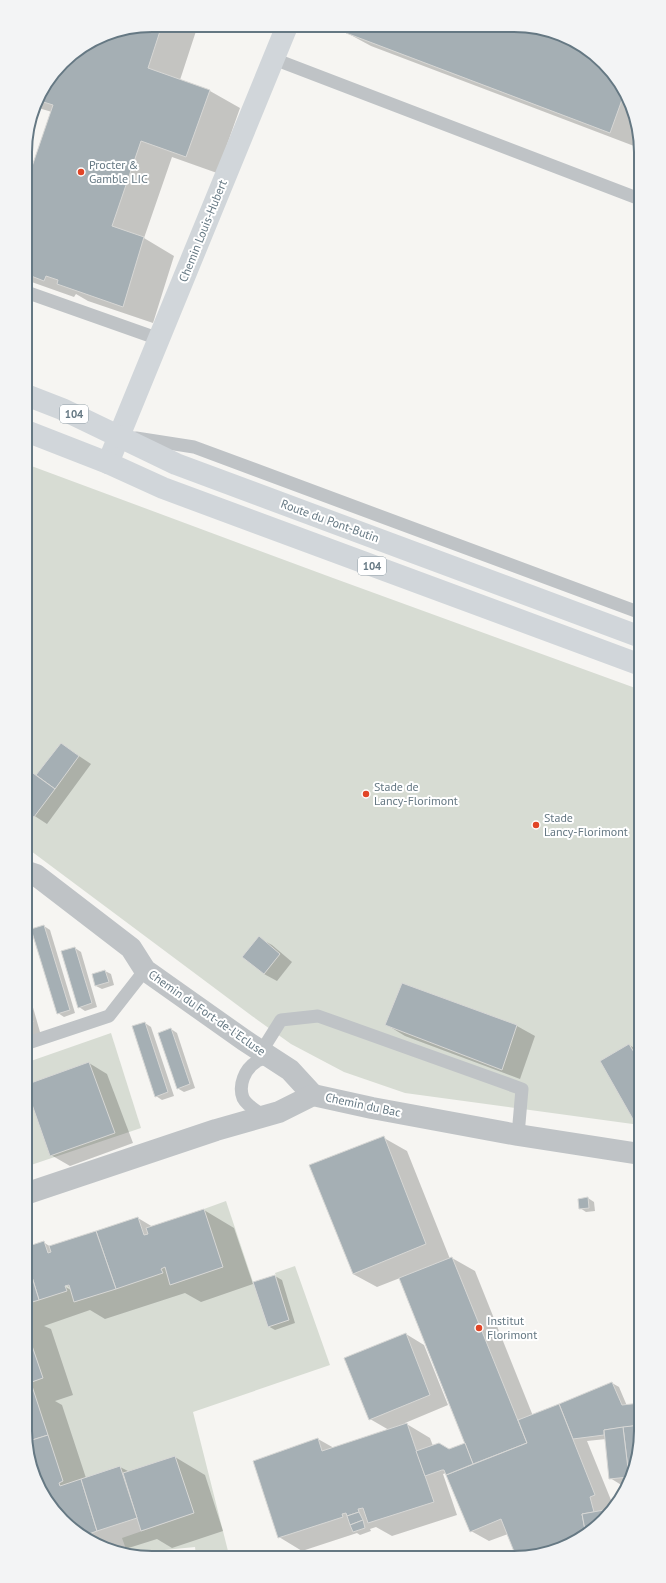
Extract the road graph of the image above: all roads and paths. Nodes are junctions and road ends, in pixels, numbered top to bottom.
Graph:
1 (285, 32) edge
2 (274, 59) junction
3 (634, 197) edge
4 (32, 294) edge
5 (159, 339) junction
6 (32, 397) edge
7 (32, 433) edge
8 (120, 436) junction
9 (108, 463) junction
10 (634, 611) edge
11 (634, 635) edge
12 (634, 663) edge
13 (32, 874) edge
14 (145, 970) junction
15 (32, 1042) edge
16 (266, 1055) junction
17 (314, 1095) junction
18 (264, 1116) junction
19 (518, 1135) junction
20 (634, 1153) edge
21 (32, 1192) edge

1 - 2 main road, Chemin Louis-Hubert
2 - 3 lane
2 - 5 main road, Chemin Louis-Hubert
4 - 5 lane
5 - 8 main road, Chemin Louis-Hubert
6 - 8 main road, Route du Pont-Butin / 104
7 - 9 main road, 104
8 - 9 main road, Chemin Louis-Hubert
8 - 10 lane, Route du Pont-Butin
8 - 11 main road, Route du Pont-Butin / 104
9 - 12 main road, 104
13 - 14 street, Chemin du Fort-de-l'Ecluse
14 - 15 lane
14 - 16 street, Chemin du Fort-de-l'Ecluse
16 - 17 street, Chemin du Fort-de-l'Ecluse
16 - 18 lane
16 - 19 lane
17 - 18 street, Chemin du Bac
17 - 19 street, Chemin du Bac
18 - 21 street, Chemin du Bac
19 - 20 street, Chemin du Bac

